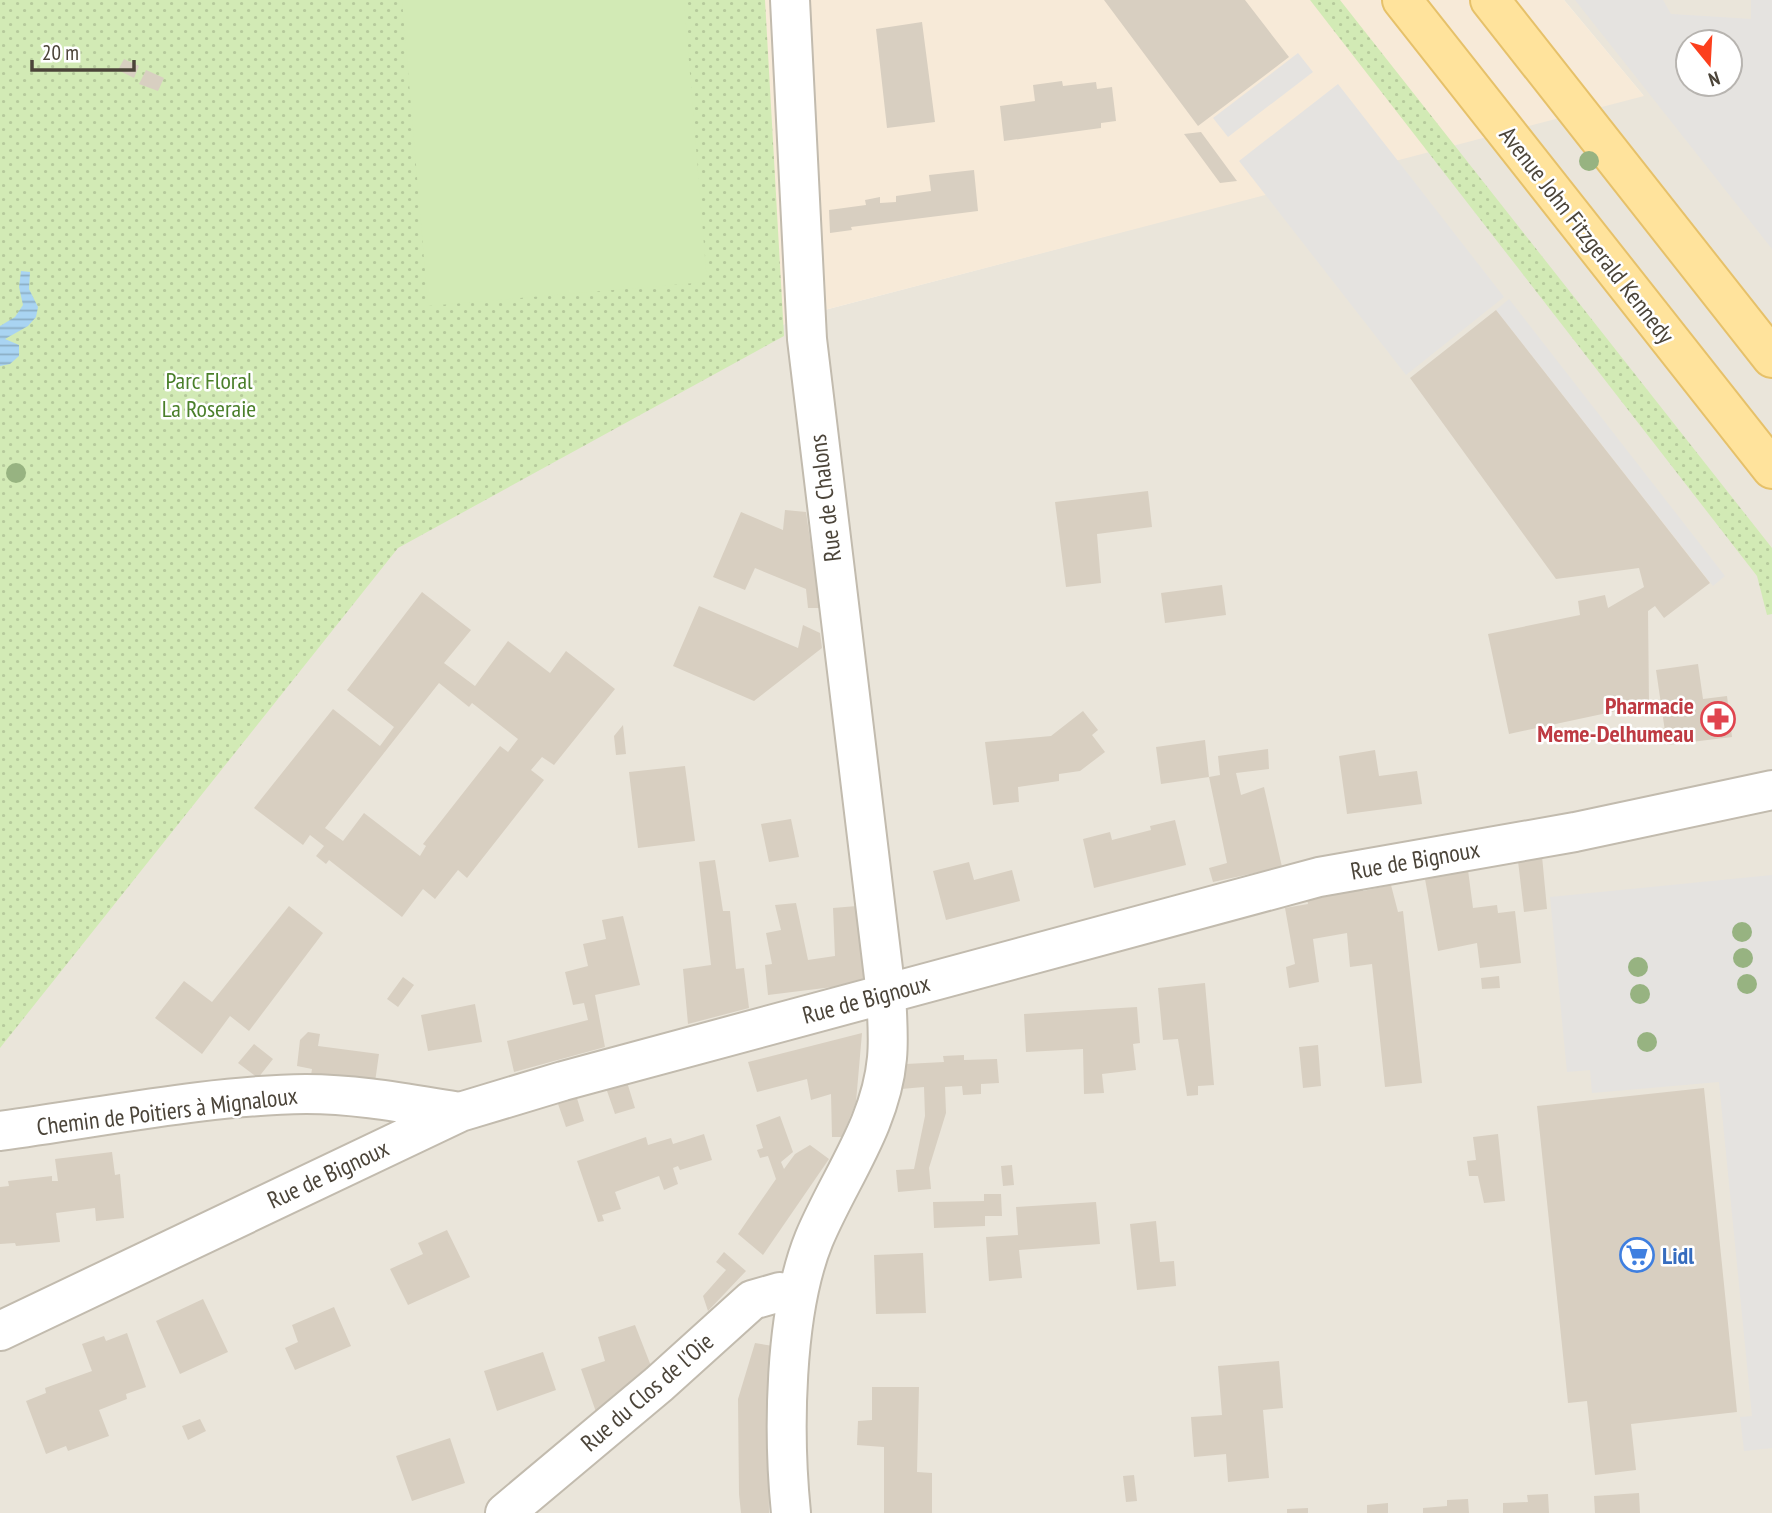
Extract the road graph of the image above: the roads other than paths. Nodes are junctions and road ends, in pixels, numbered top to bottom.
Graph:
1 (790, 0) edge
2 (1402, 0) edge
3 (1490, 0) edge
4 (1772, 358) edge
5 (1772, 469) edge
6 (1772, 790) edge
7 (886, 994) junction
8 (460, 1112) junction
9 (0, 1131) edge
10 (797, 1294) junction
11 (0, 1331) edge
12 (505, 1513) edge
13 (791, 1513) edge

1 - 7 street, Rue de Chalons
2 - 5 main road, Avenue John Fitzgerald Kennedy
3 - 4 main road
6 - 7 street, Rue de Bignoux
7 - 8 street, Rue de Bignoux
7 - 10 street, Rue de Chalons
8 - 9 street, Chemin de Poitiers à Mignaloux
8 - 11 street, Rue de Bignoux
10 - 12 street, Rue du Clos de l'Oie
10 - 13 street, Rue de Chalons

